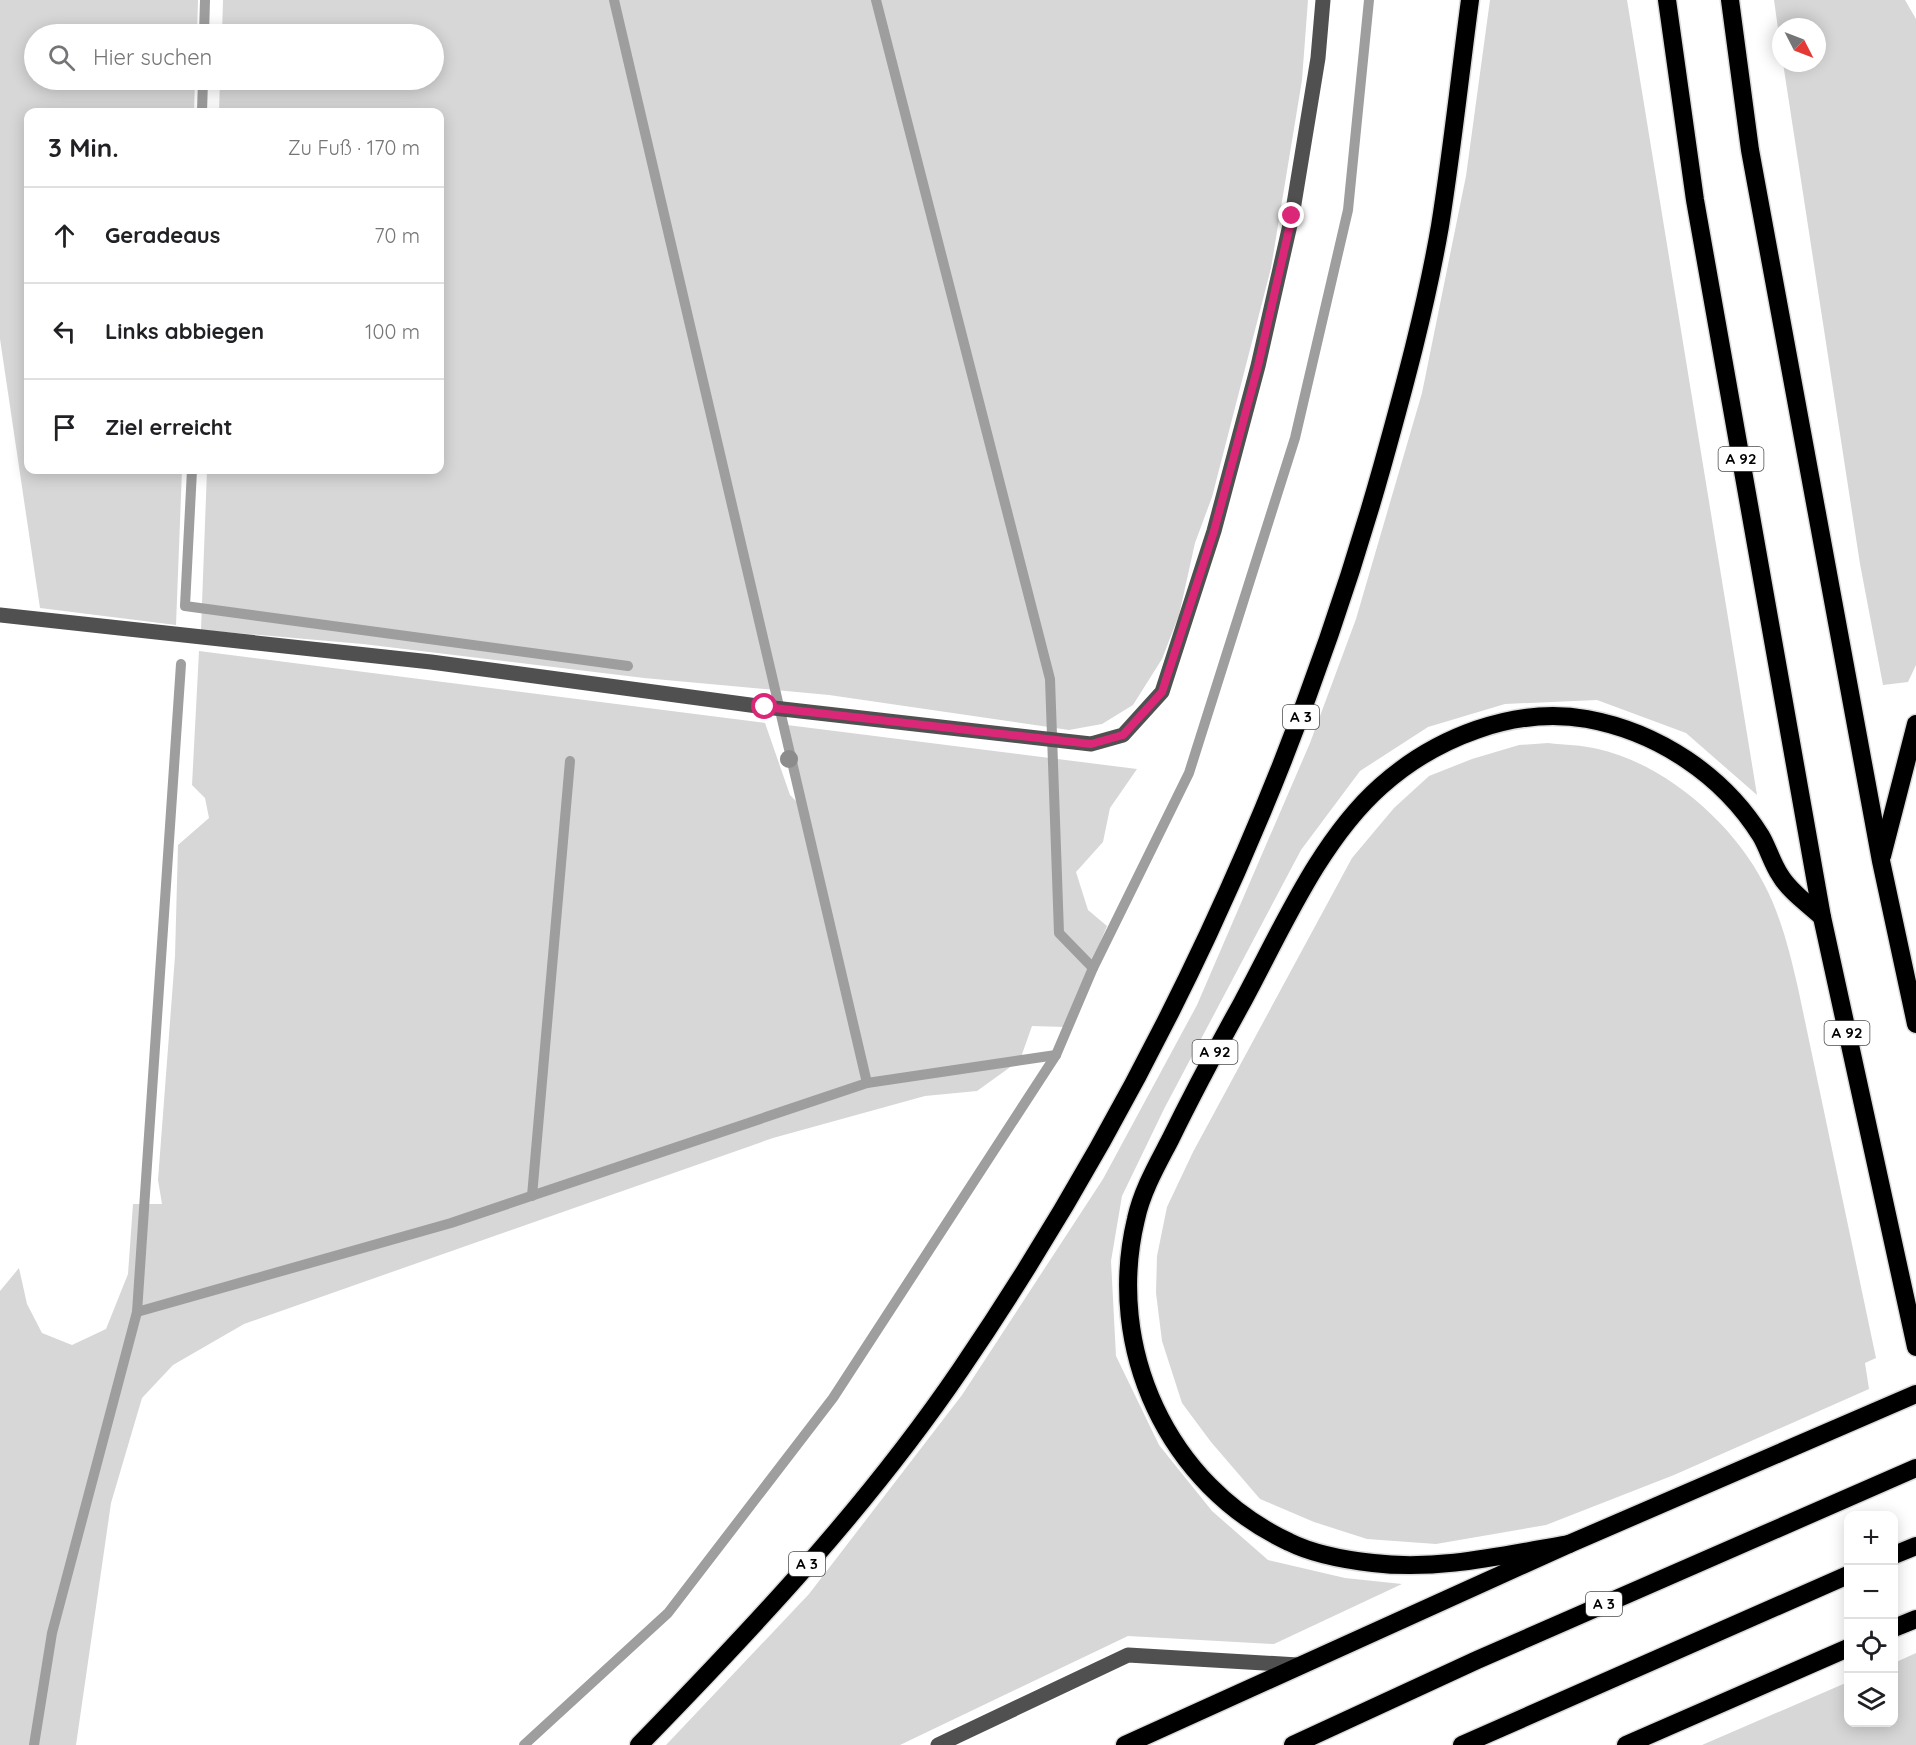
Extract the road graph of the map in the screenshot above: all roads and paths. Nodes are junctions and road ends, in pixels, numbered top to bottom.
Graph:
1 (1323, 0) edge
2 (1470, 0) edge
3 (1666, 0) edge
4 (1730, 0) edge
5 (0, 615) edge
6 (1916, 724) edge
7 (1881, 861) junction
8 (1822, 917) junction
9 (1916, 1024) edge
10 (1915, 1344) edge
11 (1916, 1394) edge
12 (1916, 1468) edge
13 (1569, 1544) junction
14 (1916, 1546) edge
15 (1898, 1553) edge
16 (1844, 1577) edge
17 (1916, 1618) edge
18 (1898, 1626) edge
19 (1844, 1649) edge
20 (1298, 1665) junction
21 (639, 1745) edge
22 (938, 1745) edge
23 (1125, 1745) edge
24 (1293, 1745) edge
25 (1462, 1745) edge
26 (1626, 1745) edge

1 - 5 lane
2 - 21 highway, A 3
3 - 8 highway, A 92
4 - 7 highway
6 - 7 highway
7 - 9 highway
8 - 10 highway, A 92
8 - 13 highway, A 92
11 - 13 highway
12 - 24 highway, A 3
13 - 20 highway
14 - 15 highway
16 - 25 highway
17 - 18 highway
19 - 26 highway
20 - 22 lane
20 - 23 highway

